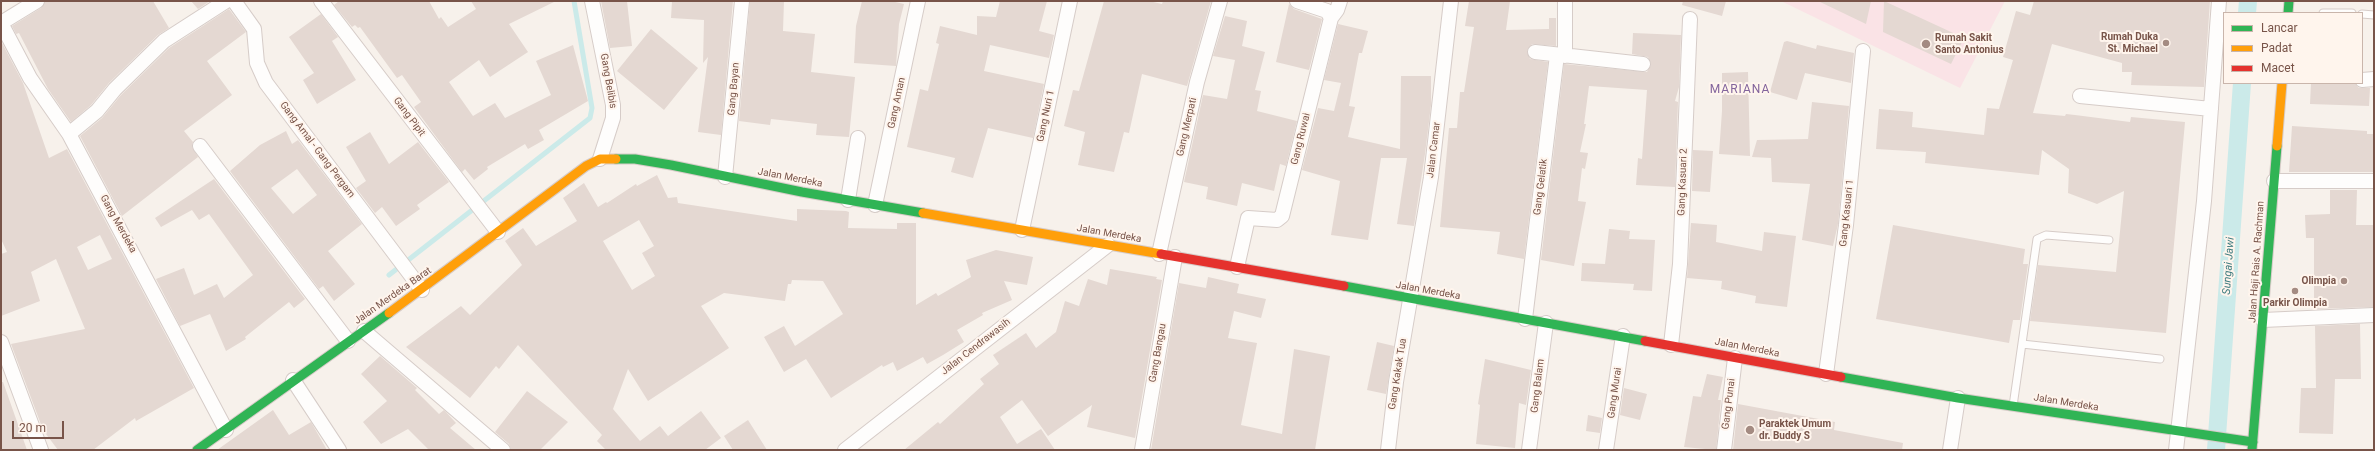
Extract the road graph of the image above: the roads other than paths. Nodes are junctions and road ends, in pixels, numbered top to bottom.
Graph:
1 (37, 1) edge
2 (226, 1) edge
3 (234, 1) edge
4 (321, 1) edge
5 (592, 1) edge
6 (742, 1) edge
7 (918, 1) edge
8 (1070, 1) edge
9 (1220, 1) edge
10 (1297, 1) edge
11 (1340, 1) edge
12 (1450, 1) edge
13 (1565, 1) edge
14 (2219, 1) edge
15 (2290, 1) edge
16 (2288, 12) edge
17 (2363, 14) edge
18 (2374, 15) edge
19 (1331, 18) junction
20 (1690, 18) dead end
21 (1, 23) edge
22 (1863, 51) dead end
23 (1535, 52) dead end
24 (1561, 55) junction
25 (1643, 64) dead end
26 (2363, 80) edge
27 (2374, 80) edge
28 (2282, 84) edge
29 (2080, 96) dead end
30 (2211, 109) junction
31 (69, 134) junction
32 (858, 138) dead end
33 (200, 146) dead end
34 (600, 159) junction
35 (725, 177) junction
36 (2274, 181) junction
37 (2374, 181) edge
38 (848, 200) junction
39 (875, 205) junction
40 (1022, 230) junction
41 (498, 232) junction
42 (2109, 240) dead end
43 (1108, 245) junction
44 (1159, 254) junction
45 (1175, 257) junction
46 (1237, 267) junction
47 (422, 290) junction
48 (1410, 299) junction
49 (2374, 316) edge
50 (1525, 319) junction
51 (2263, 320) junction
52 (1546, 323) junction
53 (364, 331) junction
54 (1623, 336) junction
55 (348, 341) junction
56 (1, 342) edge
57 (2022, 344) junction
58 (1671, 345) junction
59 (1735, 358) junction
60 (2160, 359) dead end
61 (1826, 374) junction
62 (293, 380) junction
63 (1958, 398) junction
64 (2013, 406) junction
65 (226, 430) junction
66 (2182, 432) junction
67 (2253, 446) edge
68 (41, 450) edge
69 (197, 450) edge
70 (339, 450) edge
71 (503, 450) edge
72 (845, 450) edge
73 (1142, 450) edge
74 (1388, 450) edge
75 (1530, 450) edge
76 (1606, 450) edge
77 (1724, 450) edge
78 (1950, 450) edge
79 (2176, 450) edge

1 - 21 street
2 - 31 street
3 - 47 street, Gang Amal - Gang Pergam
4 - 41 street, Gang Pipit
5 - 34 street, Gang Belibis
6 - 35 street, Gang Bayan
7 - 39 street, Gang Aman
8 - 40 street, Gang Nuri 1
9 - 44 street, Gang Merpati
10 - 19 street
11 - 19 street, Gang Ruwai
12 - 48 street, Jalan Camar
13 - 24 street, Gang Gelatik
14 - 30 street
15 - 16 street
17 - 18 lane
19 - 46 street, Gang Ruwai
20 - 58 street, Gang Kasuari 2
21 - 31 street, Gang Merdeka
22 - 61 street, Gang Kasuari 1
23 - 24 street
24 - 25 street
24 - 50 street, Gang Gelatik
26 - 27 street
28 - 36 street, Jalan Haji Rais A. Rachman
29 - 30 street
30 - 66 street
31 - 65 street, Gang Merdeka
32 - 38 street
33 - 55 street
34 - 35 street, Jalan Merdeka
34 - 41 street, Jalan Merdeka Barat
35 - 38 street, Jalan Merdeka
36 - 37 street
36 - 51 street, Jalan Haji Rais A. Rachman
38 - 39 street, Jalan Merdeka
39 - 40 street, Jalan Merdeka
40 - 43 street, Jalan Merdeka
41 - 47 street, Jalan Merdeka Barat
42 - 57 lane
43 - 44 street, Jalan Merdeka
43 - 72 street, Jalan Cendrawasih
44 - 45 street, Jalan Merdeka
45 - 46 street, Jalan Merdeka
45 - 73 street, Gang Bangau
46 - 48 street, Jalan Merdeka
47 - 53 street, Jalan Merdeka Barat
48 - 50 street, Jalan Merdeka
48 - 74 street, Gang Kakak Tua
49 - 51 street
50 - 52 street, Jalan Merdeka
51 - 67 street, Jalan Haji Rais A. Rachman
52 - 54 street, Jalan Merdeka
52 - 75 street, Gang Balam
53 - 55 street, Jalan Merdeka Barat
53 - 71 street
54 - 58 street, Jalan Merdeka
54 - 76 street, Gang Murai
55 - 62 street, Jalan Merdeka Barat
56 - 68 street
57 - 60 lane
57 - 64 lane
58 - 59 street, Jalan Merdeka
59 - 61 street, Jalan Merdeka
59 - 77 street, Gang Punai
61 - 63 street, Jalan Merdeka
62 - 65 street, Jalan Merdeka Barat
62 - 70 street
63 - 64 street, Jalan Merdeka
63 - 78 street
64 - 66 street, Jalan Merdeka
65 - 69 street, Jalan Merdeka Barat
66 - 67 street, Jalan Merdeka
66 - 79 street

